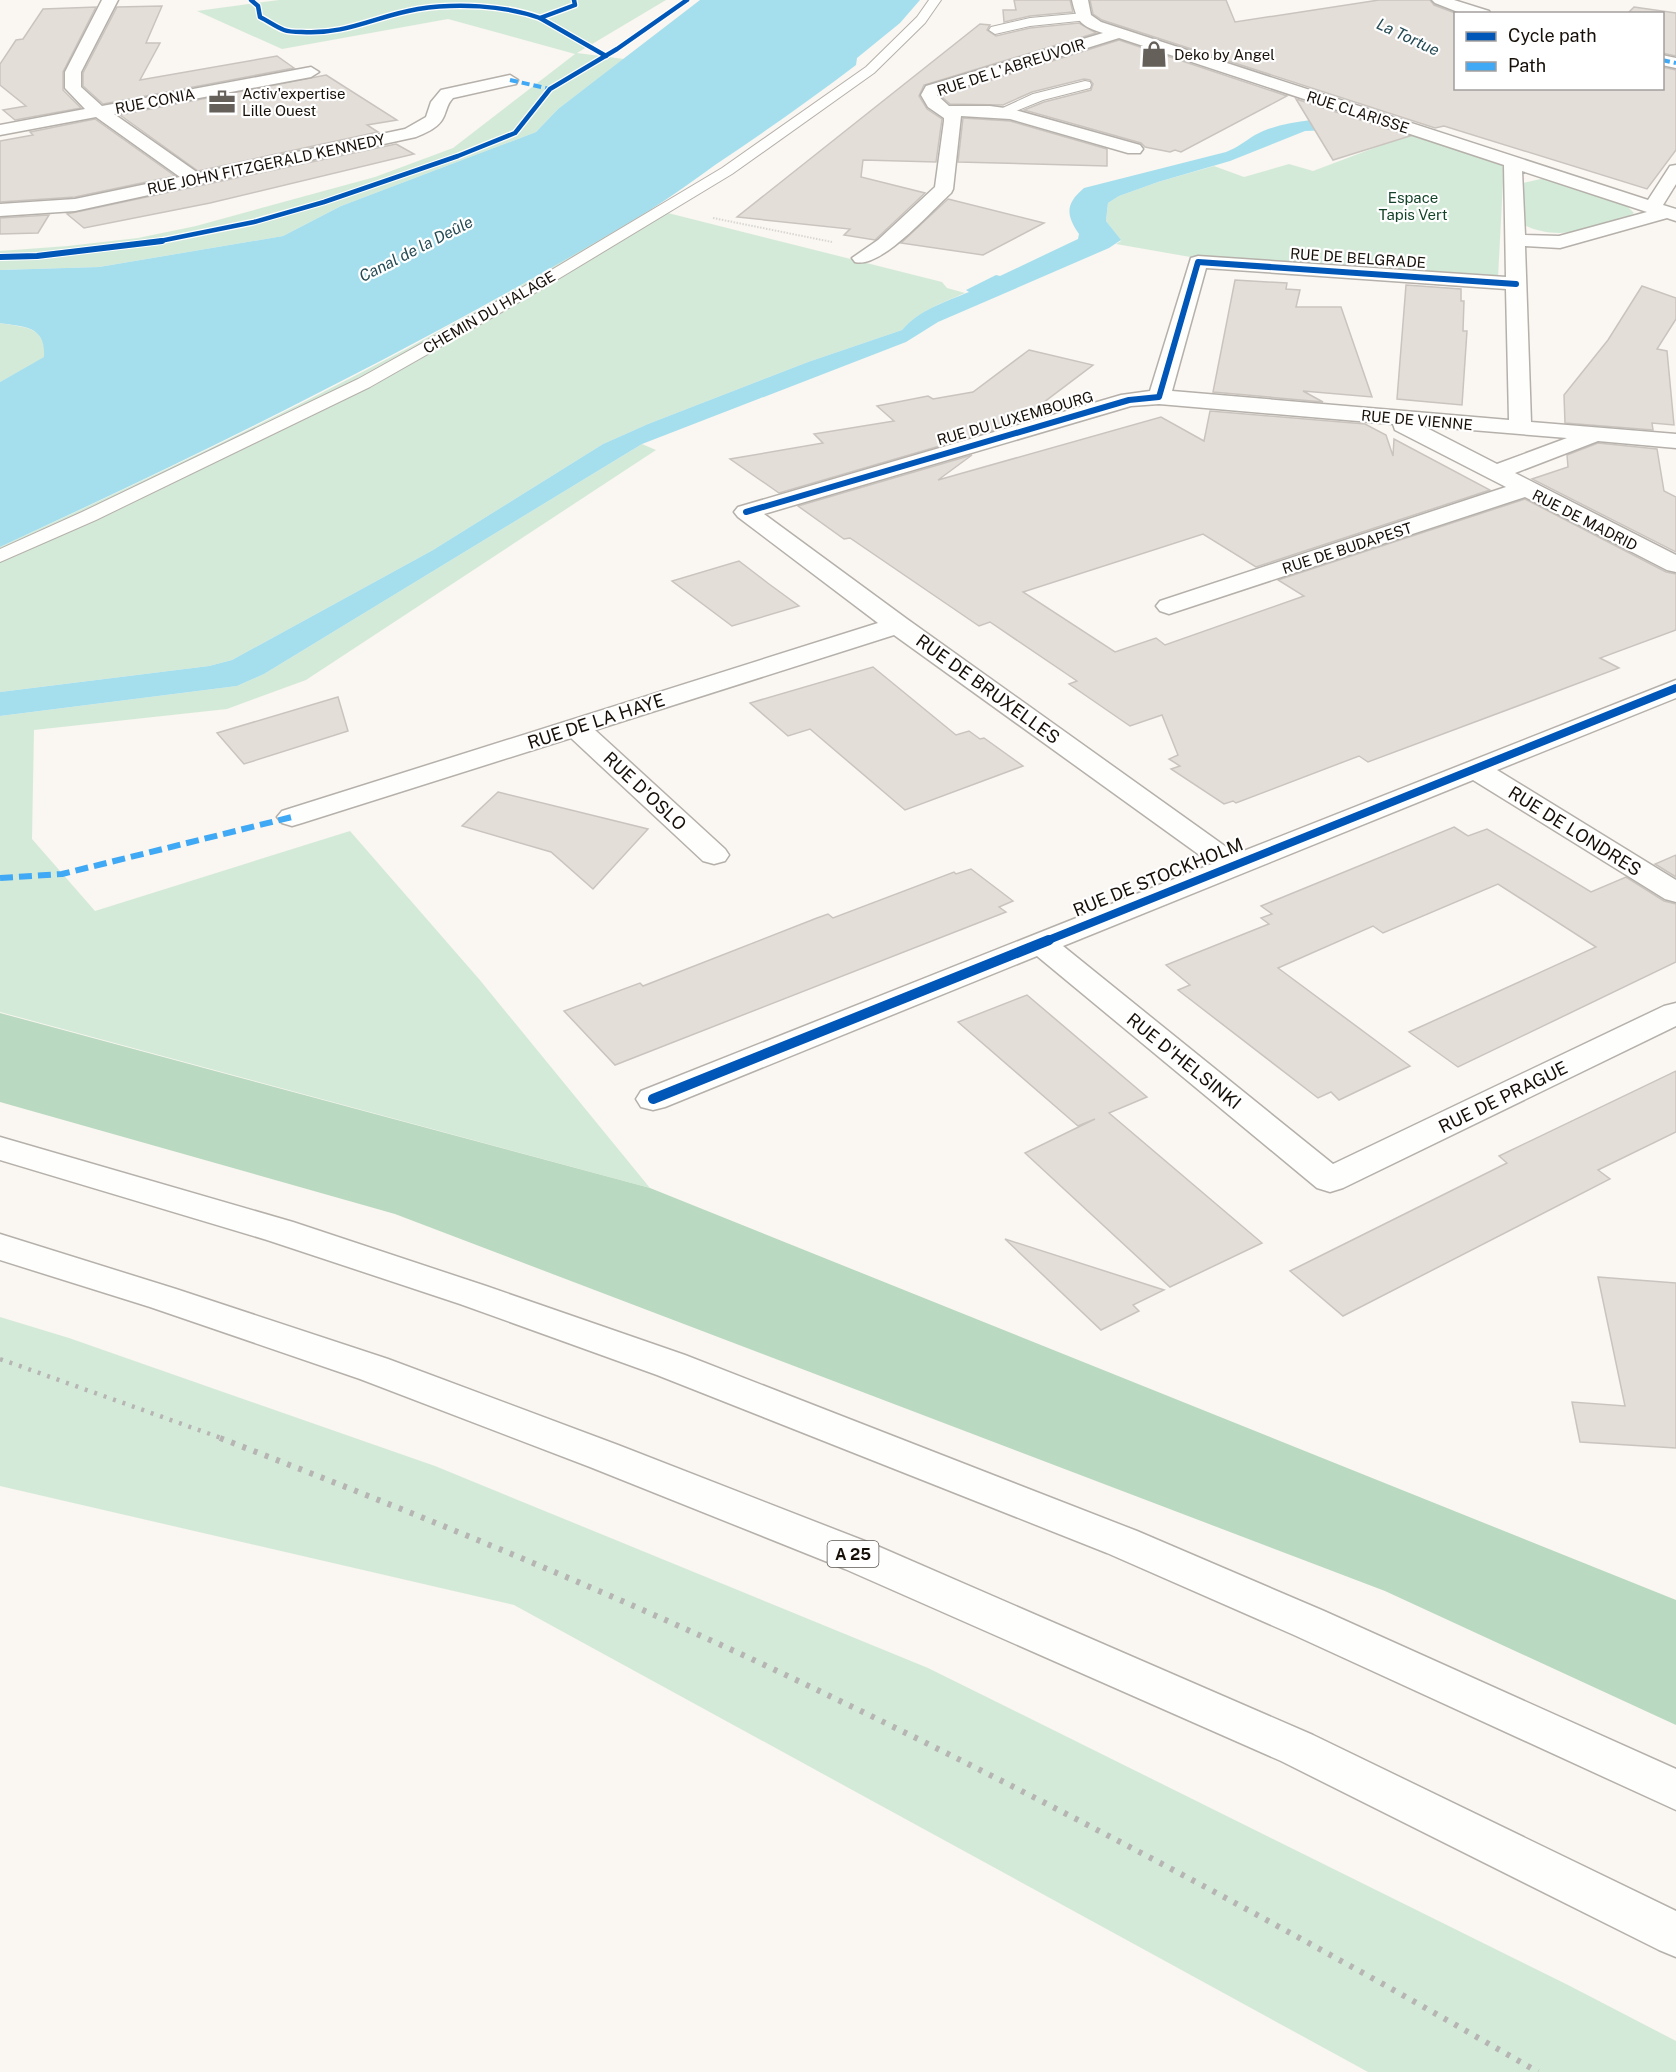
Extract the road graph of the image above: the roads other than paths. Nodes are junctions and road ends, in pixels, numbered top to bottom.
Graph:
1 (110, 0) edge
2 (935, 0) edge
3 (1440, 0) edge
4 (1082, 8) edge
5 (1476, 12) edge
6 (995, 30) dead end
7 (1118, 33) junction
8 (311, 72) dead end
9 (510, 80) dead end
10 (1086, 85) dead end
11 (947, 111) junction
12 (99, 112) junction
13 (1001, 112) junction
14 (0, 130) edge
15 (1134, 149) dead end
16 (1513, 163) junction
17 (1676, 170) edge
18 (193, 178) junction
19 (0, 210) edge
20 (1665, 211) edge
21 (1515, 240) junction
22 (870, 255) road end
23 (1516, 284) junction
24 (1159, 398) junction
25 (1387, 417) junction
26 (1520, 429) junction
27 (1600, 435) junction
28 (1676, 441) edge
29 (1495, 473) junction
30 (1525, 489) junction
31 (746, 512) joint
32 (0, 556) edge
33 (1676, 565) edge
34 (1169, 606) dead end
35 (898, 625) junction
36 (1676, 688) edge
37 (576, 727) junction
38 (1474, 768) junction
39 (292, 817) dead end
40 (714, 855) dead end
41 (1231, 865) junction
42 (1676, 893) edge
43 (1039, 942) junction
44 (1676, 1013) edge
45 (653, 1099) dead end
46 (0, 1148) edge
47 (1330, 1180) joint
48 (0, 1247) edge
49 (1676, 1790) edge
50 (1676, 1935) edge

1 - 12 main road
2 - 32 lane, CHEMIN DU HALAGE
3 - 5 main road
4 - 6 lane
4 - 7 main road, RUE CLARISSE
7 - 11 main road, RUE DE L'ABREUVOIR
7 - 16 main road, RUE CLARISSE
8 - 12 main road, RUE CONIA
9 - 18 main road, RUE JOHN FITZGERALD KENNEDY
10 - 13 lane
11 - 13 main road, RUE DE L'ABREUVOIR
11 - 22 main road, RUE DE L'ABREUVOIR
12 - 14 main road, RUE CONIA
12 - 18 main road
13 - 15 main road, RUE DE L'ABREUVOIR
16 - 20 main road, RUE CLARISSE
16 - 21 main road
17 - 20 main road
18 - 19 main road, RUE JOHN FITZGERALD KENNEDY
20 - 21 main road
21 - 23 main road
23 - 24 main road, RUE DE BELGRADE
23 - 26 main road
24 - 25 main road, RUE DE VIENNE
24 - 31 main road, RUE DU LUXEMBOURG
25 - 26 main road, RUE DE VIENNE
25 - 29 main road, RUE DE MADRID
26 - 27 main road, RUE DE VIENNE
27 - 28 main road, RUE DE VIENNE
27 - 29 main road, RUE DE MADRID
29 - 30 main road, RUE DE MADRID
30 - 33 main road, RUE DE MADRID
30 - 34 main road, RUE DE BUDAPEST
31 - 35 main road, RUE DE BRUXELLES
35 - 37 main road, RUE DE LA HAYE
35 - 41 main road, RUE DE BRUXELLES
36 - 38 main road, RUE DE STOCKHOLM
37 - 39 main road, RUE DE LA HAYE
37 - 40 main road, RUE D'OSLO
38 - 41 main road, RUE DE STOCKHOLM
38 - 42 main road, RUE DE LONDRES
41 - 43 main road, RUE DE STOCKHOLM
43 - 45 main road, RUE DE STOCKHOLM
43 - 47 main road, RUE D'HELSINKI
44 - 47 main road, RUE DE PRAGUE
46 - 49 main road
48 - 50 main road, A 25

